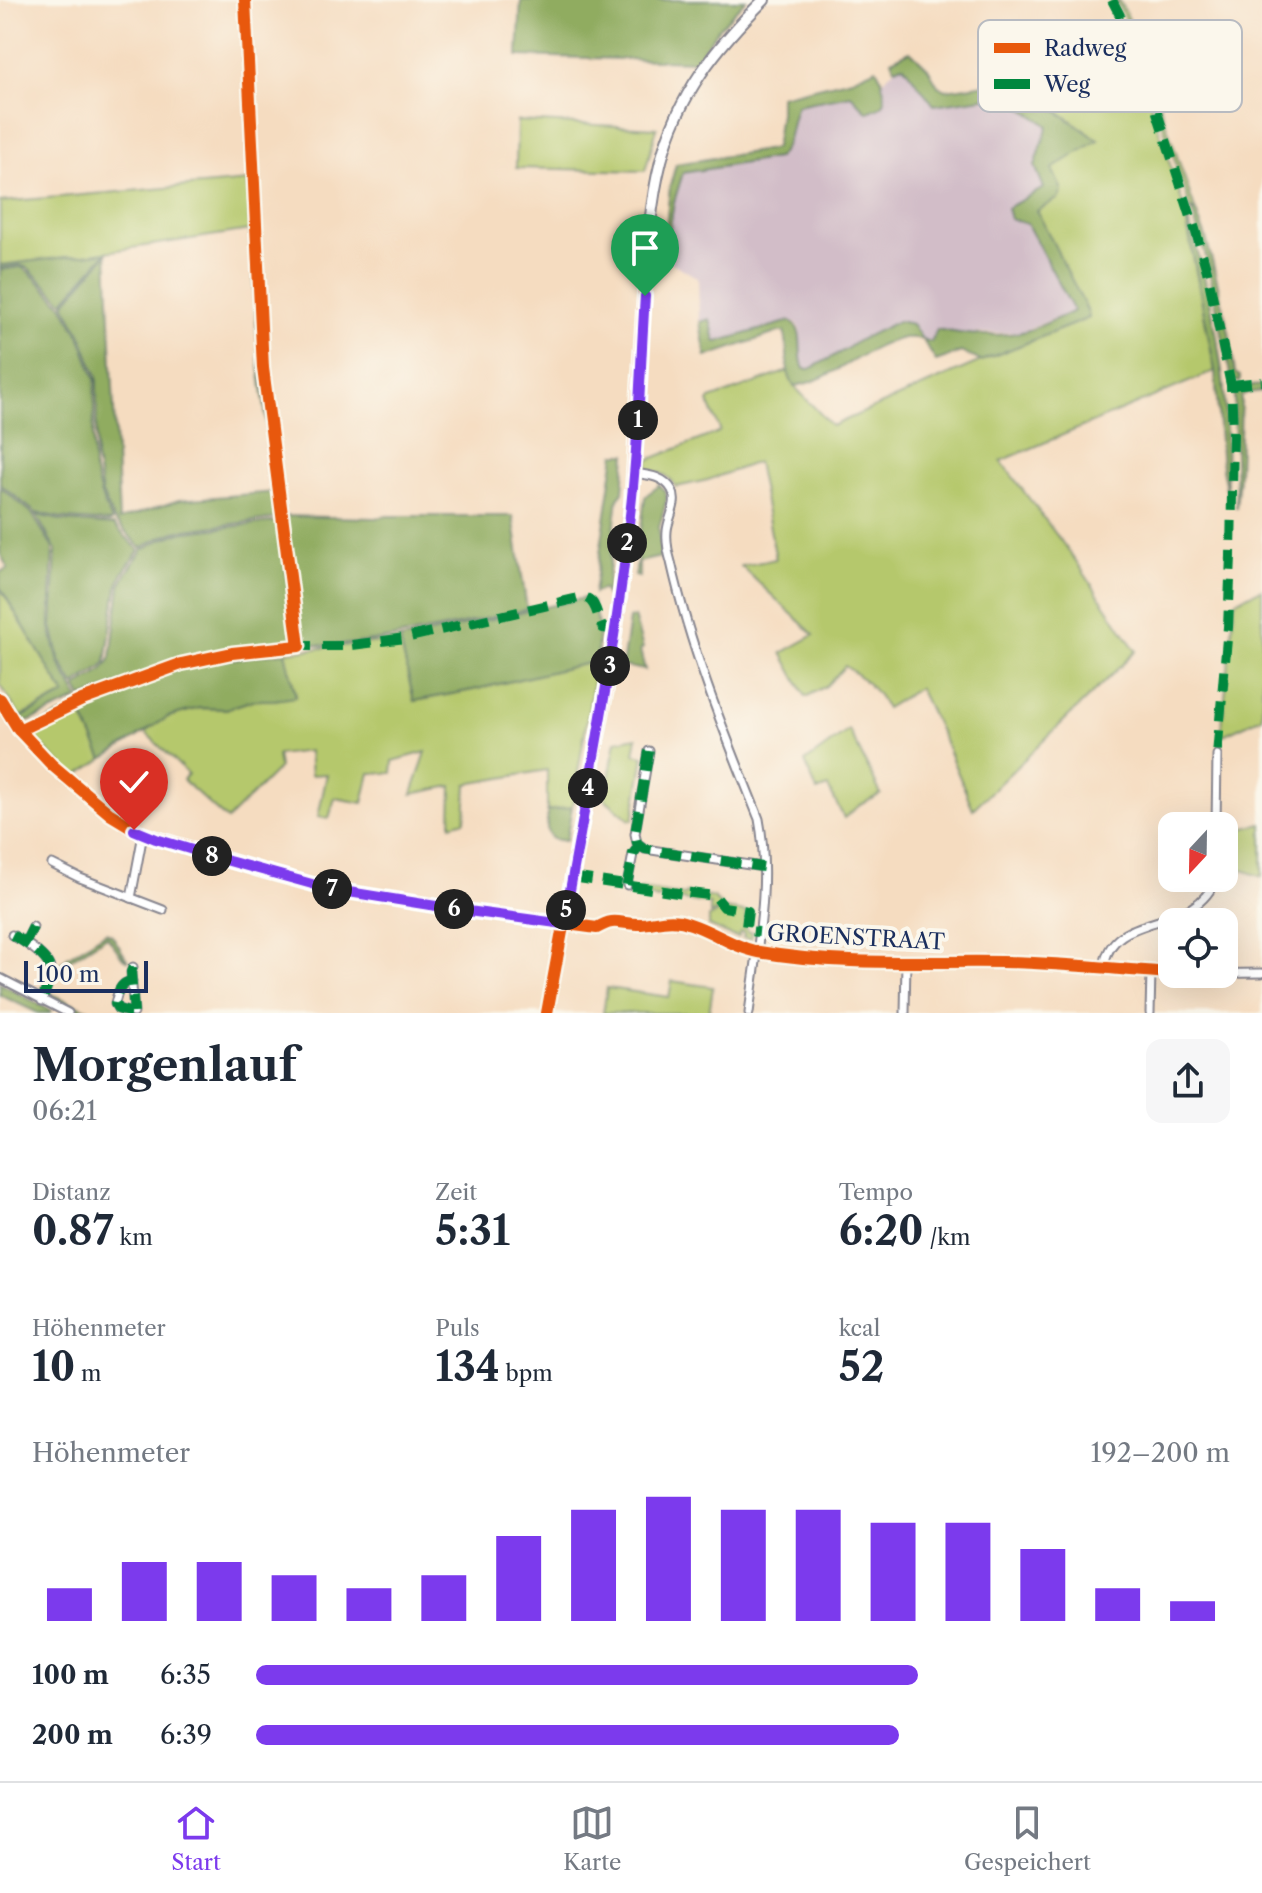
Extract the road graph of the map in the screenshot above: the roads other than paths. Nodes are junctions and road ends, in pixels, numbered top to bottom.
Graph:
1 (764, 0) edge
2 (634, 473) junction
3 (0, 699) edge
4 (649, 751) dead end
5 (1217, 755) dead end
6 (1216, 812) edge
7 (143, 834) junction
8 (639, 846) junction
9 (52, 864) dead end
10 (763, 867) junction
11 (627, 885) dead end
12 (1209, 892) edge
13 (131, 898) junction
14 (163, 910) dead end
15 (564, 924) junction
16 (33, 927) dead end
17 (12, 935) dead end
18 (26, 941) junction
19 (756, 952) junction
20 (906, 962) junction
21 (133, 967) dead end
22 (1104, 968) junction
23 (1151, 972) junction
24 (1158, 972) edge
25 (1262, 973) edge
26 (1238, 974) edge
27 (0, 978) edge
28 (132, 981) junction
29 (42, 1001) junction
30 (65, 1012) edge
31 (133, 1013) edge
32 (547, 1013) edge
33 (749, 1013) edge
34 (905, 1013) edge
35 (1150, 1013) edge

1 - 2 street
2 - 10 street
2 - 15 street
3 - 7 street, GROENSTRAAT
4 - 8 street
5 - 6 street
7 - 13 street
7 - 15 street, GROENSTRAAT
8 - 10 street
8 - 11 street
9 - 13 street
10 - 19 street
12 - 22 street
13 - 14 street
15 - 19 street, GROENSTRAAT
15 - 32 street
16 - 18 street
17 - 18 street
18 - 29 street
19 - 20 street, GROENSTRAAT
19 - 33 street
20 - 22 street, GROENSTRAAT
20 - 34 street
21 - 28 street
22 - 23 street, GROENSTRAAT
23 - 24 street, GROENSTRAAT
23 - 35 street
25 - 26 street
27 - 29 street
28 - 31 street
28 - 31 street
29 - 30 street

